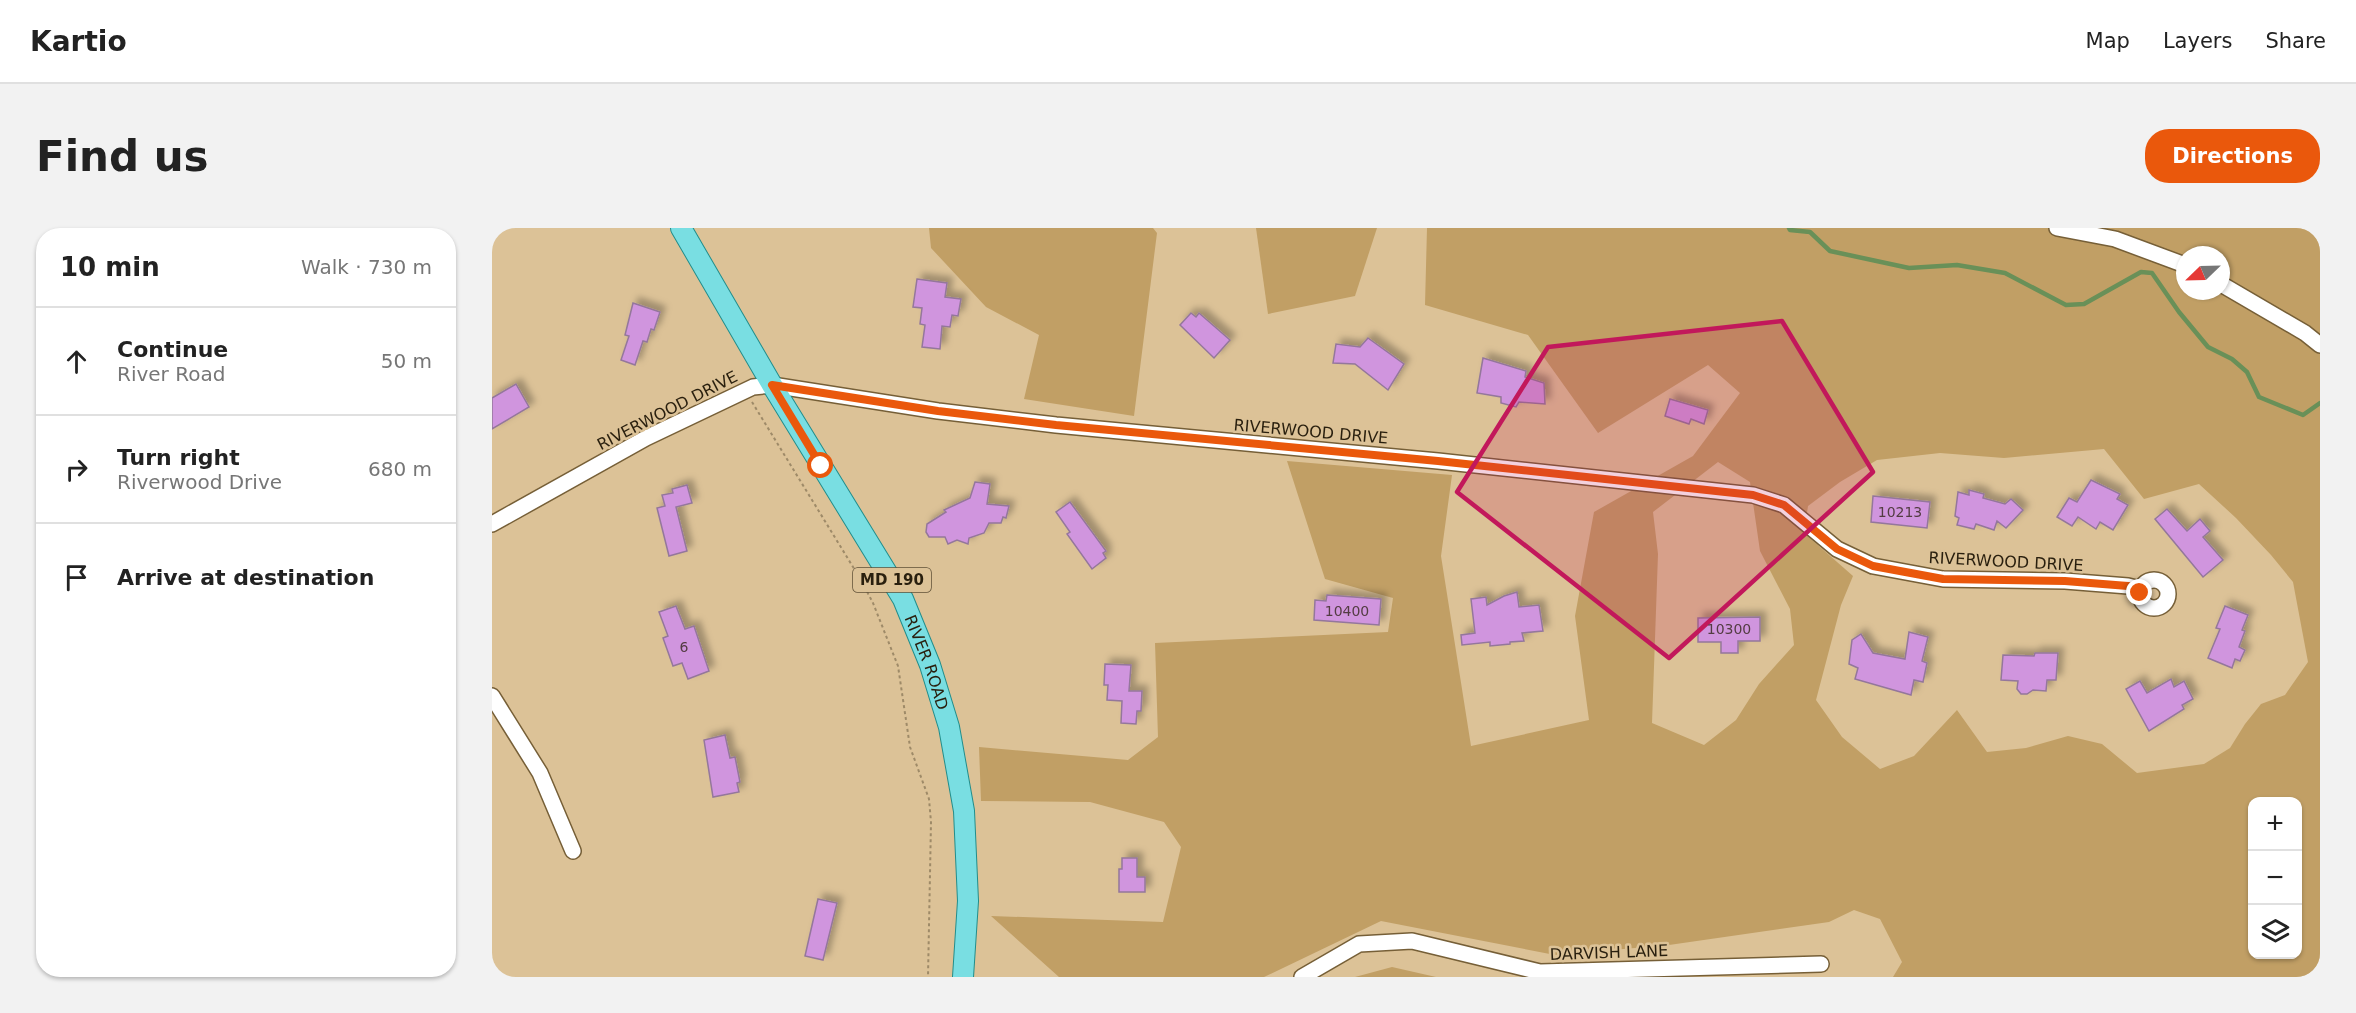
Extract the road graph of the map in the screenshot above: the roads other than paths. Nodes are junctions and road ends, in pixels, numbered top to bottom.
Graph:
1 (681, 228) edge
2 (2057, 228) edge
3 (2176, 262) edge
4 (2230, 289) edge
5 (2320, 345) edge
6 (772, 385) junction
7 (492, 524) edge
8 (2140, 589) dead end
9 (492, 696) edge
10 (573, 851) dead end
11 (1821, 964) dead end
12 (963, 977) edge
13 (1302, 977) edge

1 - 6 main road, RIVER ROAD / MD 190
2 - 3 street
4 - 5 street
6 - 7 street, RIVERWOOD DRIVE
6 - 8 street, RIVERWOOD DRIVE
6 - 12 main road, RIVER ROAD / MD 190
9 - 10 street
11 - 13 street, DARVISH LANE

